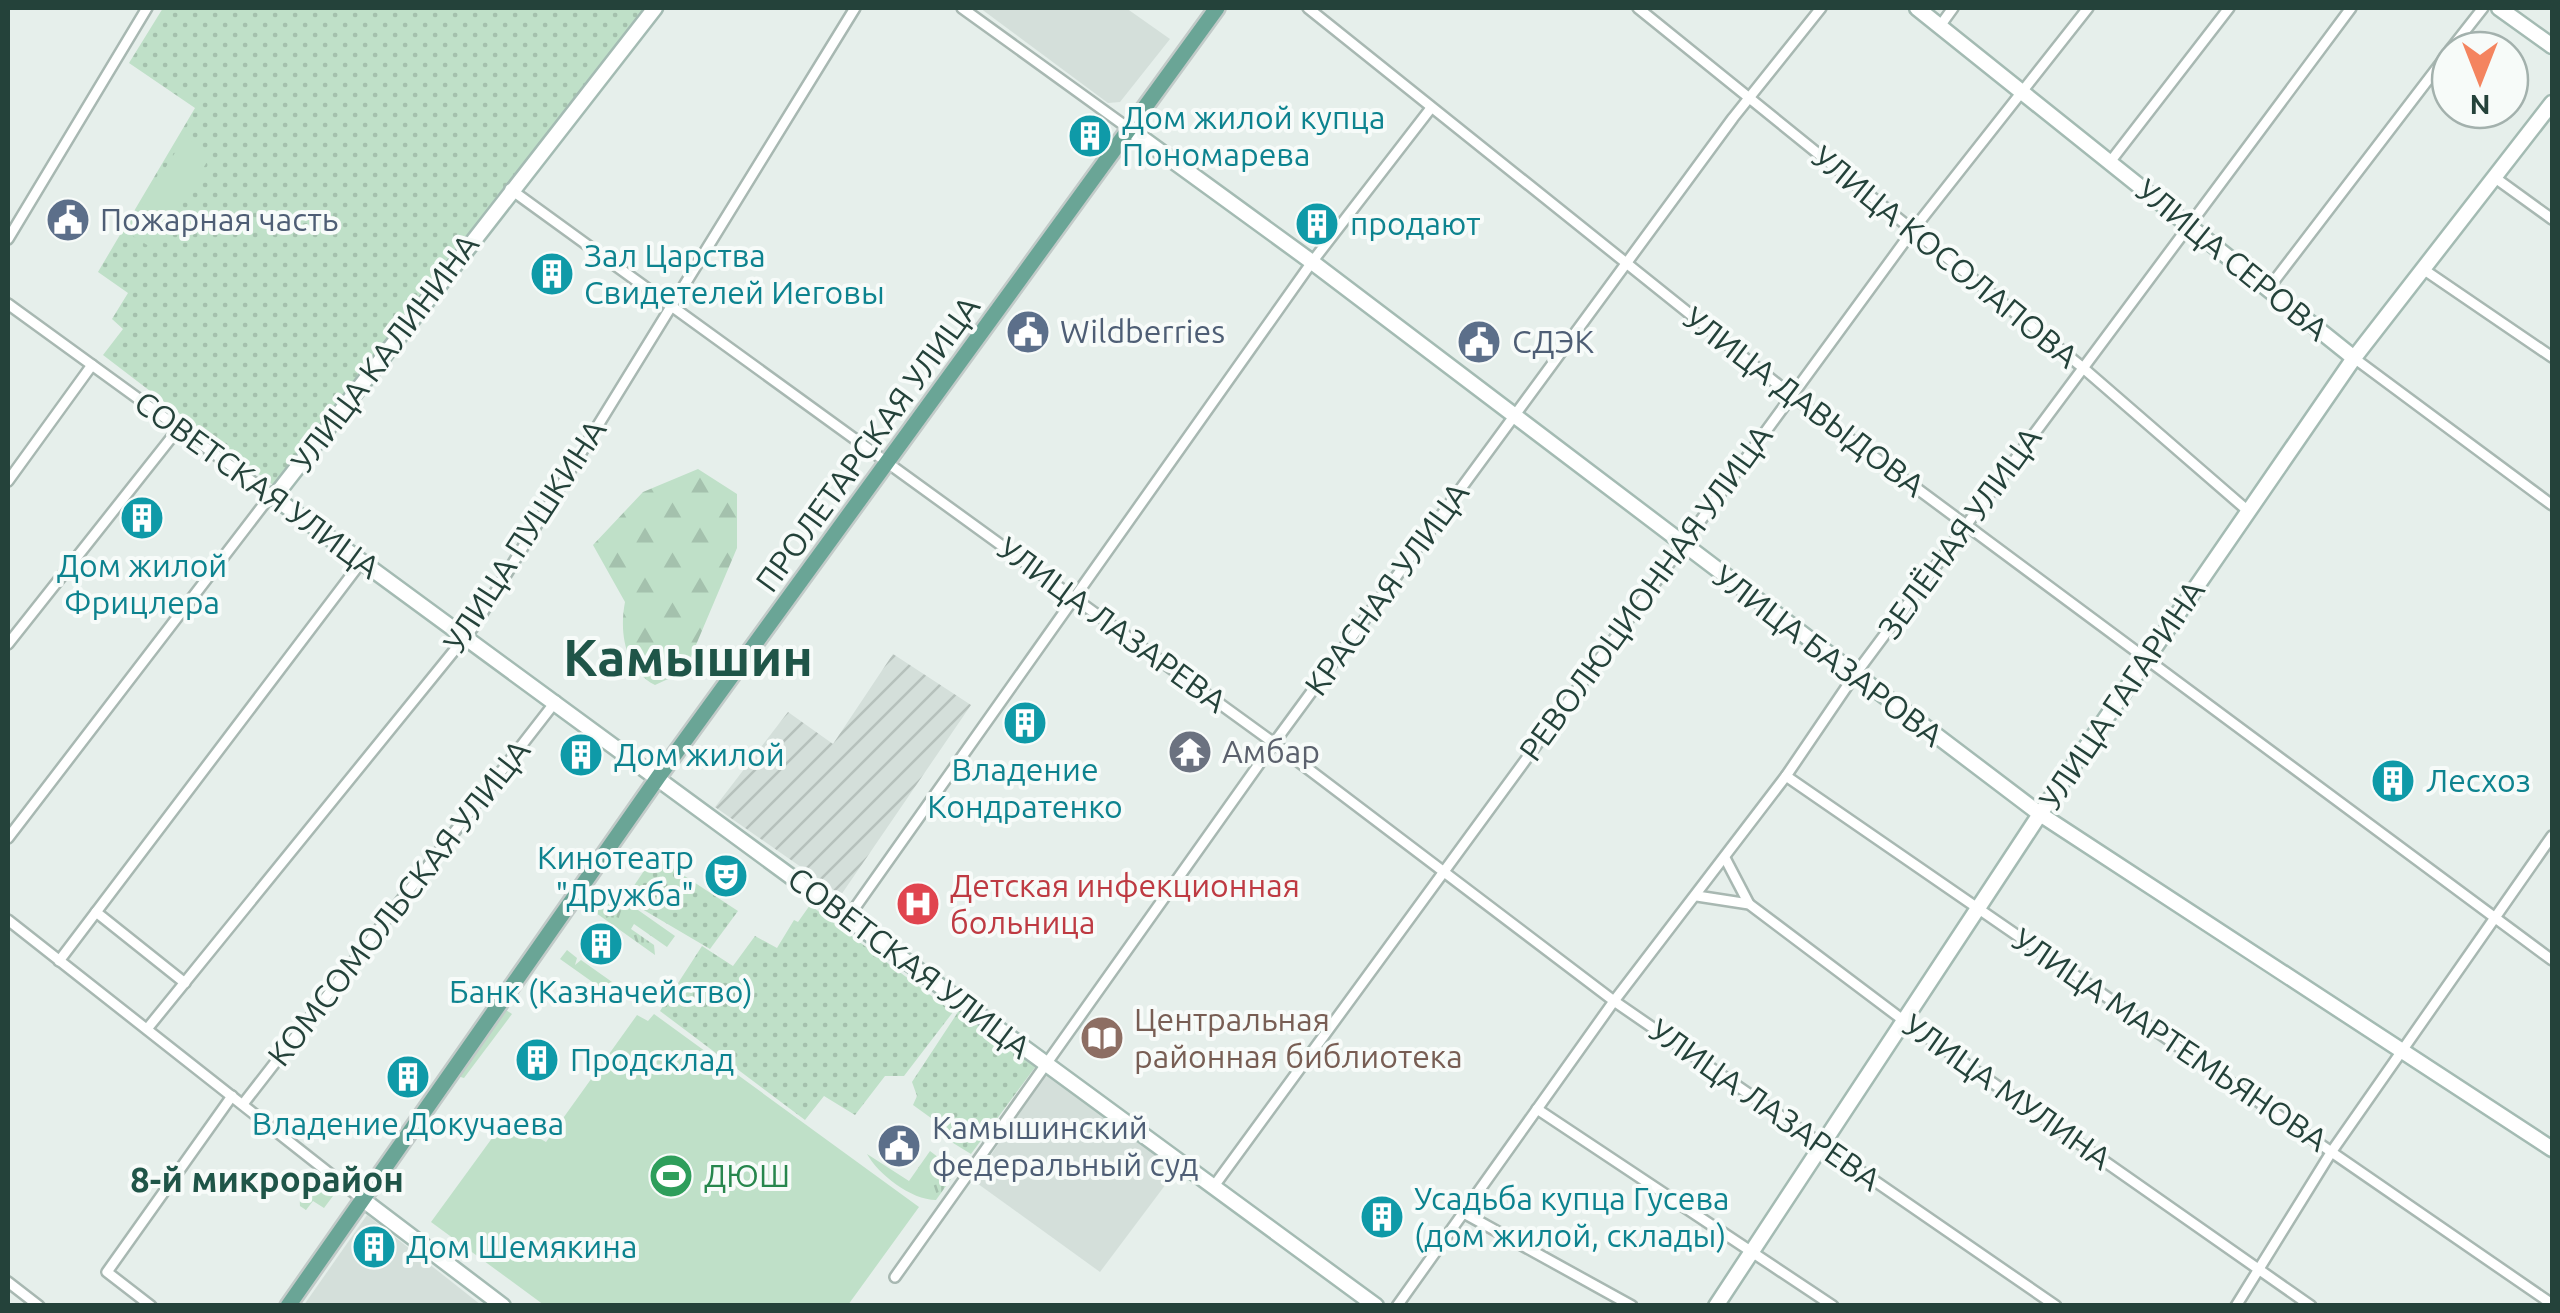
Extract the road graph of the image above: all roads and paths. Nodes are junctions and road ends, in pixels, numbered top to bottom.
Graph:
1 (147, 8) edge
2 (654, 8) edge
3 (856, 8) edge
4 (962, 8) edge
5 (1216, 8) edge
6 (1308, 8) edge
7 (1638, 8) edge
8 (1821, 8) edge
9 (1917, 8) edge
10 (1953, 8) edge
11 (2088, 8) edge
12 (2229, 8) edge
13 (2351, 8) edge
14 (2483, 8) edge
15 (2499, 8) edge
16 (1940, 26) junction
17 (2466, 30) edge
18 (2552, 46) edge
19 (2430, 76) edge
20 (2023, 92) junction
21 (1748, 98) junction
22 (2552, 102) edge
23 (1431, 108) junction
24 (1128, 128) junction
25 (2110, 162) junction
26 (2494, 178) junction
27 (510, 190) junction
28 (2552, 219) edge
29 (2191, 227) junction
30 (1913, 230) junction
31 (8, 239) edge
32 (1312, 262) junction
33 (1625, 265) junction
34 (2423, 268) junction
35 (2268, 289) junction
36 (8, 304) edge
37 (670, 305) junction
38 (2552, 356) edge
39 (2354, 358) junction
40 (92, 365) junction
41 (2082, 368) junction
42 (1791, 395) junction
43 (1513, 416) junction
44 (180, 428) junction
45 (890, 463) junction
46 (8, 480) edge
47 (272, 495) junction
48 (2552, 505) edge
49 (2248, 511) junction
50 (1966, 524) junction
51 (1680, 544) junction
52 (362, 561) junction
53 (1075, 598) junction
54 (466, 636) junction
55 (8, 644) edge
56 (2145, 662) junction
57 (1854, 676) junction
58 (556, 701) junction
59 (1274, 744) junction
60 (660, 776) junction
61 (1786, 776) junction
62 (2040, 814) junction
63 (2552, 836) edge
64 (8, 838) edge
65 (1725, 858) junction
66 (1442, 874) junction
67 (1697, 896) junction
68 (1748, 904) junction
69 (1978, 909) junction
70 (96, 912) junction
71 (847, 918) junction
72 (2496, 919) junction
73 (8, 920) edge
74 (59, 960) junction
75 (2552, 960) edge
76 (185, 983) junction
77 (1614, 1001) junction
78 (1903, 1020) junction
79 (147, 1029) junction
80 (2401, 1051) junction
81 (1045, 1064) junction
82 (232, 1096) junction
83 (243, 1104) junction
84 (1537, 1108) junction
85 (1821, 1144) junction
86 (2552, 1148) edge
87 (2332, 1151) junction
88 (1214, 1186) junction
89 (362, 1200) junction
90 (1462, 1212) junction
91 (1750, 1249) junction
92 (2258, 1270) junction
93 (895, 1277) dead end
94 (8, 1282) edge
95 (2552, 1304) edge
96 (40, 1306) edge
97 (151, 1306) edge
98 (288, 1306) edge
99 (503, 1306) edge
100 (1376, 1306) edge
101 (1397, 1306) edge
102 (1632, 1306) edge
103 (1716, 1306) edge
104 (1833, 1306) edge
105 (2056, 1306) edge
106 (2236, 1306) edge
107 (2310, 1306) edge

1 - 31 street
2 - 27 street, УЛИЦА КАЛИНИНА
3 - 37 street, УЛИЦА ПУШКИНА
4 - 24 street
5 - 24 main road, ПРОЛЕТАРСКАЯ УЛИЦА
6 - 23 street, УЛИЦА ДАВЫДОВА
7 - 21 street, УЛИЦА КОСОЛАПОВА
8 - 21 street, КРАСНАЯ УЛИЦА
9 - 16 street, УЛИЦА СЕРОВА
10 - 16 street
11 - 20 street, РЕВОЛЮЦИОННАЯ УЛИЦА
12 - 25 street
13 - 29 street, ЗЕЛЁНАЯ УЛИЦА
14 - 17 street
15 - 18 street
16 - 20 street, УЛИЦА СЕРОВА
19 - 35 street
20 - 25 street, УЛИЦА СЕРОВА
20 - 30 street, РЕВОЛЮЦИОННАЯ УЛИЦА
21 - 30 street, УЛИЦА КОСОЛАПОВА
21 - 33 street, КРАСНАЯ УЛИЦА
22 - 26 street, УЛИЦА ГАГАРИНА
23 - 32 street
23 - 33 street, УЛИЦА ДАВЫДОВА
24 - 32 street, УЛИЦА БАЗАРОВА
24 - 45 main road, ПРОЛЕТАРСКАЯ УЛИЦА
25 - 29 street, УЛИЦА СЕРОВА
26 - 28 street
26 - 34 street, УЛИЦА ГАГАРИНА
27 - 37 street, УЛИЦА ЛАЗАРЕВА
27 - 47 street, УЛИЦА КАЛИНИНА
29 - 35 street, УЛИЦА СЕРОВА
29 - 41 street, ЗЕЛЁНАЯ УЛИЦА
30 - 41 street, УЛИЦА КОСОЛАПОВА
30 - 42 street, РЕВОЛЮЦИОННАЯ УЛИЦА
32 - 43 street, УЛИЦА БАЗАРОВА
32 - 53 street
33 - 42 street, УЛИЦА ДАВЫДОВА
33 - 43 street, КРАСНАЯ УЛИЦА
34 - 38 street
34 - 39 street, УЛИЦА ГАГАРИНА
35 - 39 street, УЛИЦА СЕРОВА
36 - 40 street, СОВЕТСКАЯ УЛИЦА
37 - 45 street, УЛИЦА ЛАЗАРЕВА
37 - 54 street, УЛИЦА ПУШКИНА
39 - 48 street, УЛИЦА СЕРОВА
39 - 49 street, УЛИЦА ГАГАРИНА
40 - 44 street, СОВЕТСКАЯ УЛИЦА
40 - 46 street
41 - 49 street, УЛИЦА КОСОЛАПОВА
41 - 50 street, ЗЕЛЁНАЯ УЛИЦА
42 - 50 street, УЛИЦА ДАВЫДОВА
42 - 51 street, РЕВОЛЮЦИОННАЯ УЛИЦА
43 - 51 street, УЛИЦА БАЗАРОВА
43 - 59 street, КРАСНАЯ УЛИЦА
44 - 47 street, СОВЕТСКАЯ УЛИЦА
44 - 55 street
45 - 53 street, УЛИЦА ЛАЗАРЕВА
45 - 60 main road, ПРОЛЕТАРСКАЯ УЛИЦА
47 - 52 street, СОВЕТСКАЯ УЛИЦА
47 - 64 street, УЛИЦА КАЛИНИНА
49 - 56 street, УЛИЦА ГАГАРИНА
50 - 56 street, УЛИЦА ДАВЫДОВА
50 - 57 street, ЗЕЛЁНАЯ УЛИЦА
51 - 57 street, УЛИЦА БАЗАРОВА
51 - 66 street, РЕВОЛЮЦИОННАЯ УЛИЦА
52 - 54 street, СОВЕТСКАЯ УЛИЦА
52 - 70 street
53 - 59 street, УЛИЦА ЛАЗАРЕВА
53 - 71 street
54 - 58 street, СОВЕТСКАЯ УЛИЦА
54 - 76 street, УЛИЦА ПУШКИНА
56 - 62 street, УЛИЦА ГАГАРИНА
56 - 72 street, УЛИЦА ДАВЫДОВА
57 - 61 street, ЗЕЛЁНАЯ УЛИЦА
57 - 62 street, УЛИЦА БАЗАРОВА
58 - 60 street, СОВЕТСКАЯ УЛИЦА
58 - 83 street, КОМСОМОЛЬСКАЯ УЛИЦА
59 - 66 street, УЛИЦА ЛАЗАРЕВА
59 - 81 street, КРАСНАЯ УЛИЦА
60 - 71 street, СОВЕТСКАЯ УЛИЦА
60 - 89 main road, ПРОЛЕТАРСКАЯ УЛИЦА
61 - 65 street, ЗЕЛЁНАЯ УЛИЦА
61 - 69 street, УЛИЦА МАРТЕМЬЯНОВА
62 - 69 street, УЛИЦА ГАГАРИНА
62 - 80 street, УЛИЦА БАЗАРОВА
63 - 72 street
65 - 67 street, ЗЕЛЁНАЯ УЛИЦА
65 - 68 street
66 - 77 street, УЛИЦА ЛАЗАРЕВА
66 - 88 street, РЕВОЛЮЦИОННАЯ УЛИЦА
67 - 68 street, УЛИЦА МУЛИНА
67 - 77 street, ЗЕЛЁНАЯ УЛИЦА
68 - 78 street, УЛИЦА МУЛИНА
69 - 78 street, УЛИЦА ГАГАРИНА
69 - 87 street, УЛИЦА МАРТЕМЬЯНОВА
70 - 74 street
70 - 76 street
71 - 81 street, СОВЕТСКАЯ УЛИЦА
72 - 75 street, УЛИЦА ДАВЫДОВА
72 - 80 street
73 - 74 street
74 - 79 street
76 - 79 street, УЛИЦА ПУШКИНА
77 - 84 street, ЗЕЛЁНАЯ УЛИЦА
77 - 85 street, УЛИЦА ЛАЗАРЕВА
78 - 85 street, УЛИЦА ГАГАРИНА
78 - 92 street, УЛИЦА МУЛИНА
79 - 82 street
80 - 86 street, УЛИЦА БАЗАРОВА
80 - 87 street
81 - 88 street, СОВЕТСКАЯ УЛИЦА
81 - 93 street, КРАСНАЯ УЛИЦА
82 - 83 street
82 - 97 street
83 - 89 street
84 - 90 street, ЗЕЛЁНАЯ УЛИЦА
84 - 91 street
85 - 91 street, УЛИЦА ГАГАРИНА
85 - 105 street, УЛИЦА ЛАЗАРЕВА
87 - 92 street
87 - 95 street, УЛИЦА МАРТЕМЬЯНОВА
88 - 100 street, СОВЕТСКАЯ УЛИЦА
89 - 98 main road, ПРОЛЕТАРСКАЯ УЛИЦА
89 - 99 street
90 - 101 street, ЗЕЛЁНАЯ УЛИЦА
90 - 102 street
91 - 103 street, УЛИЦА ГАГАРИНА
91 - 104 street
92 - 106 street
92 - 107 street, УЛИЦА МУЛИНА
94 - 96 street

